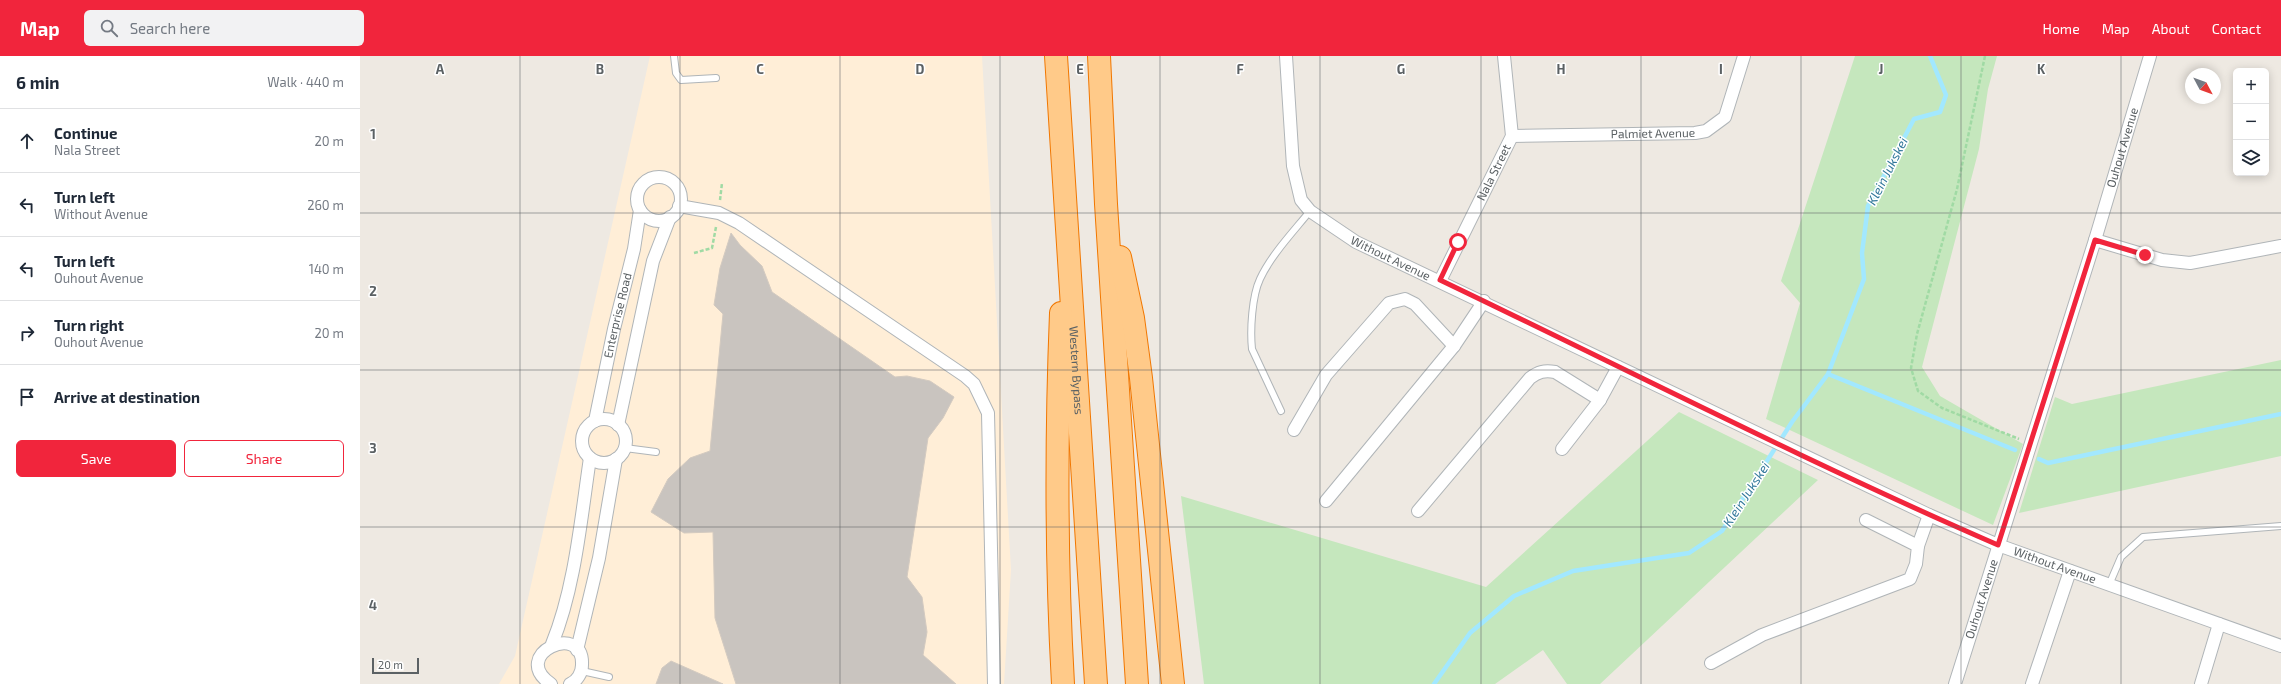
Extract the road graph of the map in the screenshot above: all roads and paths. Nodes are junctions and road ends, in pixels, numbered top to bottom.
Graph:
1 (674, 56) edge
2 (1056, 56) edge
3 (1099, 56) edge
4 (1286, 56) edge
5 (1504, 56) edge
6 (1744, 56) edge
7 (1985, 56) edge
8 (2150, 56) edge
9 (716, 78) dead end
10 (1512, 136) junction
11 (1065, 188) junction
12 (1106, 204) junction
13 (679, 206) junction
14 (640, 210) junction
15 (1310, 211) junction
16 (670, 217) junction
17 (2095, 240) junction
18 (2281, 246) edge
19 (1440, 280) junction
20 (1484, 302) junction
21 (1454, 346) junction
22 (1618, 368) junction
23 (1600, 400) junction
24 (1281, 411) dead end
25 (596, 421) junction
26 (618, 425) junction
27 (1294, 430) dead end
28 (2030, 444) junction
29 (624, 448) junction
30 (1562, 449) dead end
31 (656, 452) dead end
32 (590, 458) junction
33 (616, 460) junction
34 (1326, 501) dead end
35 (1418, 511) dead end
36 (1929, 515) junction
37 (1866, 520) dead end
38 (2281, 526) edge
39 (1998, 545) junction
40 (1918, 546) junction
41 (2070, 571) junction
42 (2109, 585) junction
43 (2219, 624) junction
44 (552, 644) junction
45 (2281, 646) edge
46 (578, 650) junction
47 (1711, 663) dead end
48 (582, 671) junction
49 (609, 677) dead end
50 (547, 682) edge
51 (571, 684) edge
52 (994, 684) edge
53 (1063, 684) edge
54 (1096, 684) edge
55 (1137, 684) edge
56 (1173, 684) edge
57 (1955, 684) edge
58 (2032, 684) edge
59 (2201, 684) edge

1 - 9 lane
2 - 11 highway, Western Bypass
3 - 12 highway
4 - 15 street, Without Avenue
5 - 10 street, Nala Street
6 - 10 street, Palmiet Avenue
7 - 28 path
8 - 17 street, Ouhout Avenue
10 - 19 street, Nala Street
11 - 53 highway
11 - 54 highway, Western Bypass
12 - 55 highway
12 - 56 highway
13 - 14 street
13 - 16 street
13 - 52 street
14 - 16 street
14 - 25 street, Enterprise Road
15 - 19 street, Without Avenue
15 - 24 lane
16 - 26 street, Enterprise Road
17 - 18 street
17 - 28 street, Ouhout Avenue
19 - 20 street, Without Avenue
20 - 21 street
20 - 22 street, Without Avenue
21 - 27 street
21 - 34 street
22 - 23 street
22 - 36 street, Without Avenue
23 - 30 street
23 - 35 street
25 - 26 street
25 - 32 street
26 - 29 street
28 - 39 street, Ouhout Avenue
29 - 31 lane
29 - 33 street
32 - 33 street
32 - 44 street
33 - 46 street
36 - 39 street, Without Avenue
36 - 40 street
37 - 40 street
38 - 42 lane
39 - 41 street, Without Avenue
39 - 57 street, Ouhout Avenue
40 - 47 street
41 - 42 street, Without Avenue
41 - 58 street
42 - 43 street, Without Avenue
43 - 45 street, Without Avenue
43 - 59 street
44 - 46 street
44 - 50 street
46 - 48 street
48 - 49 lane
48 - 51 street

